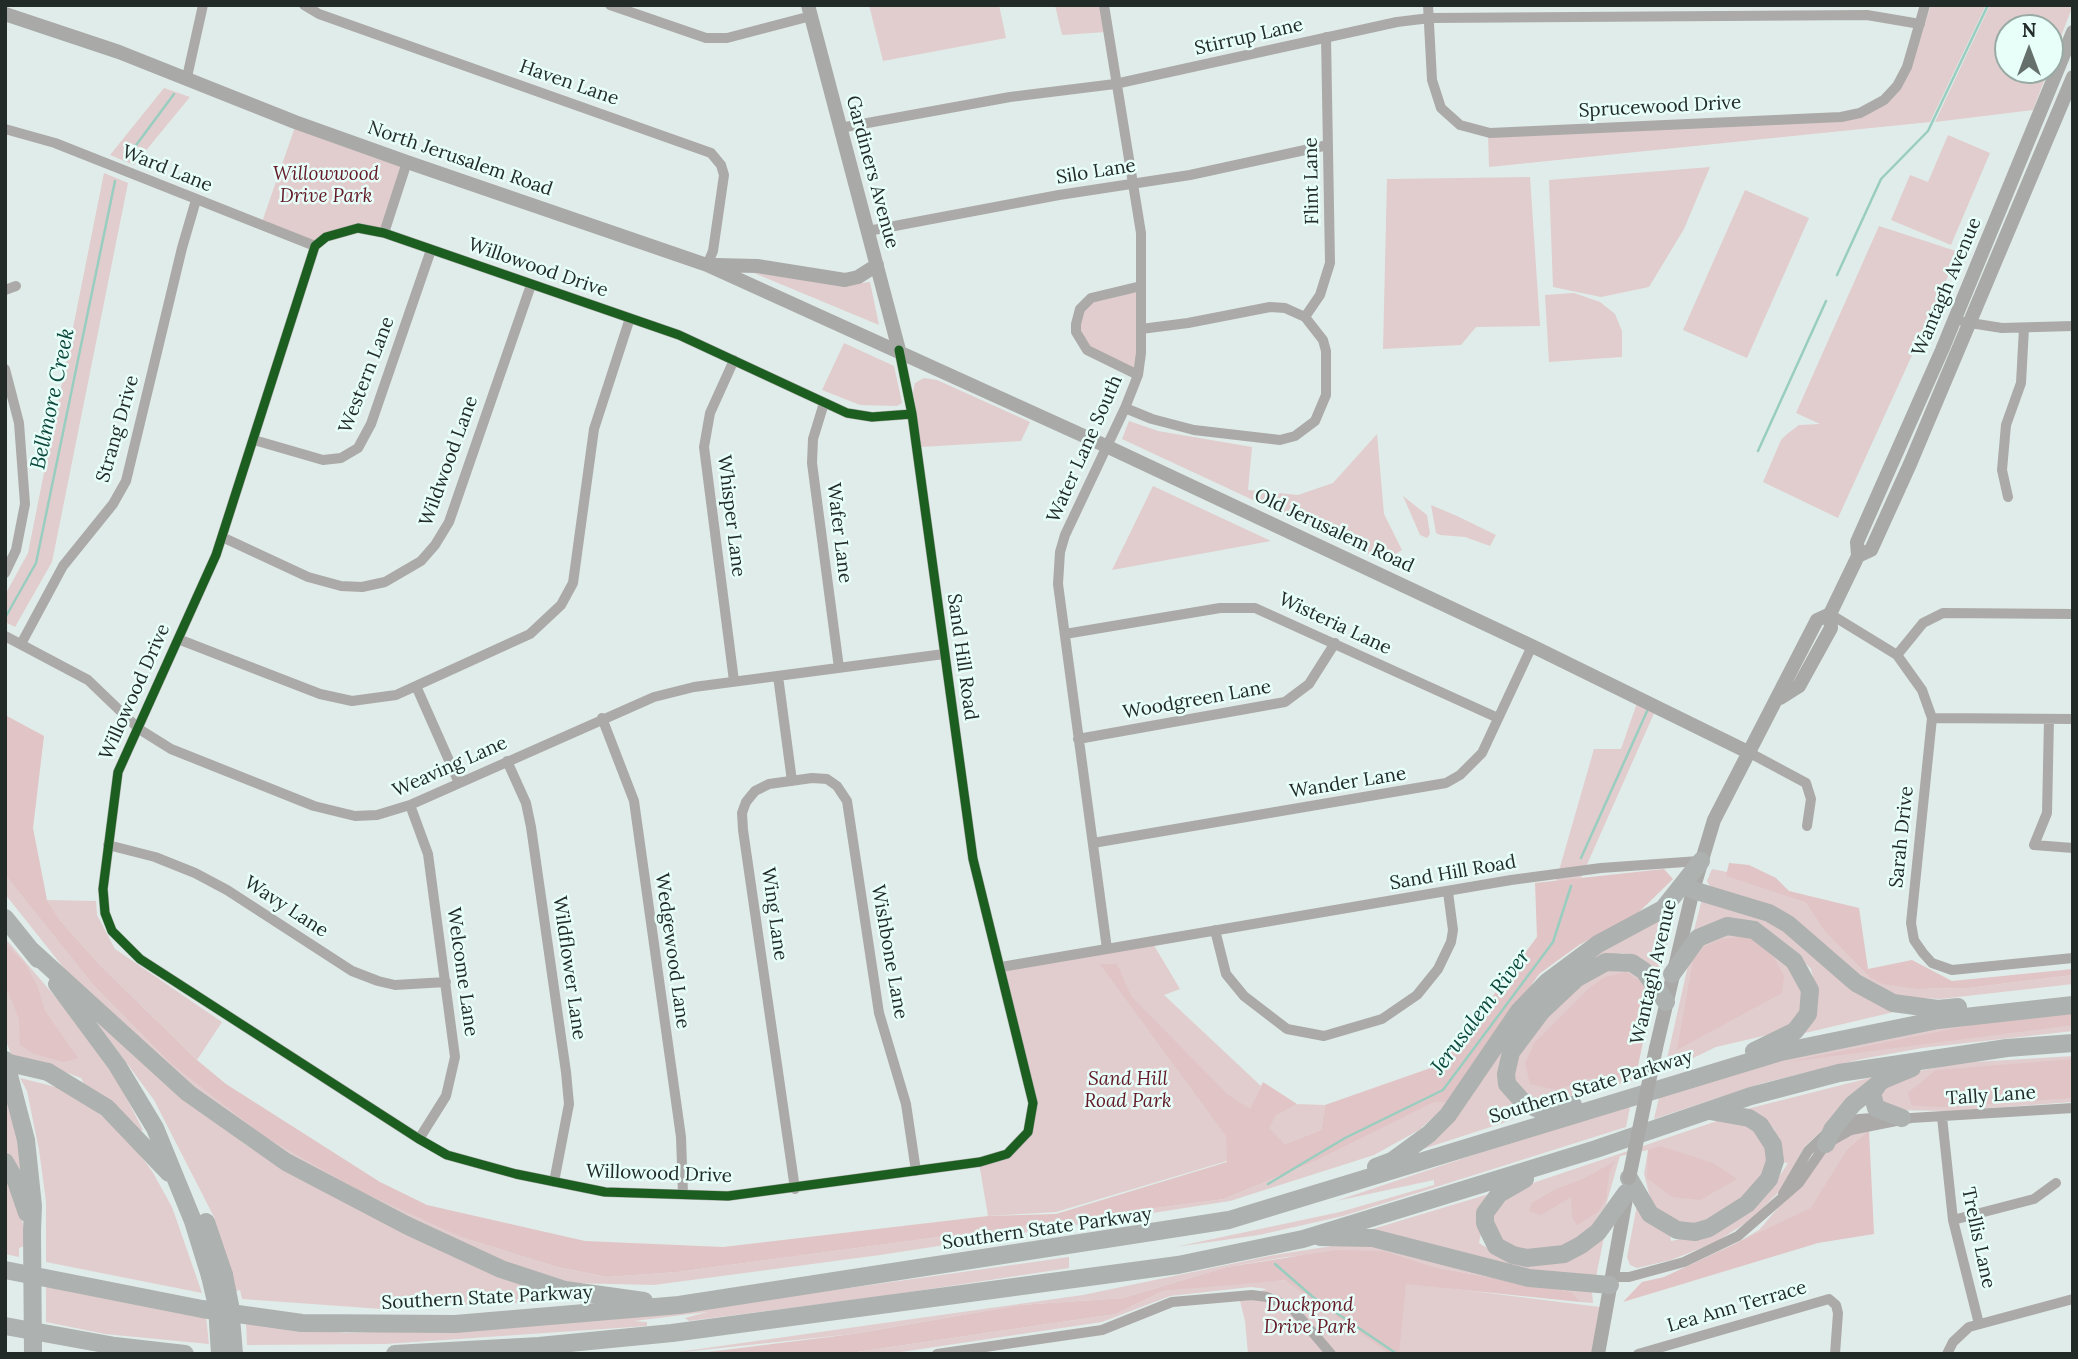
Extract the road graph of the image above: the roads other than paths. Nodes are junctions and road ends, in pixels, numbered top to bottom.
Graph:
1 (203, 5) edge
2 (304, 5) edge
3 (610, 5) edge
4 (1104, 5) edge
5 (1428, 5) edge
6 (1926, 5) edge
7 (810, 11) edge
8 (5, 14) edge
9 (1430, 18) junction
10 (1920, 24) junction
11 (2073, 33) edge
12 (1326, 37) junction
13 (187, 77) junction
14 (2073, 77) edge
15 (1115, 85) junction
16 (840, 128) junction
17 (5, 129) edge
18 (1328, 145) junction
19 (407, 162) junction
20 (1132, 184) junction
21 (196, 200) junction
22 (869, 231) junction
23 (384, 233) junction
24 (315, 246) junction
25 (431, 250) junction
26 (707, 265) junction
27 (877, 265) junction
28 (531, 285) junction
29 (16, 286) dead end
30 (1141, 286) junction
31 (5, 290) edge
32 (1305, 317) junction
33 (630, 318) junction
34 (1954, 318) junction
35 (1969, 324) junction
36 (2073, 326) edge
37 (2024, 328) junction
38 (1141, 329) junction
39 (899, 350) junction
40 (734, 360) junction
41 (5, 369) edge
42 (1138, 375) junction
43 (824, 403) junction
44 (1125, 408) junction
45 (912, 414) junction
46 (254, 440) junction
47 (1107, 446) junction
48 (1892, 464) junction
49 (1907, 471) junction
50 (2008, 497) dead end
51 (222, 537) junction
52 (1858, 556) junction
53 (5, 573) edge
54 (1830, 614) junction
55 (2073, 614) edge
56 (1065, 634) junction
57 (5, 636) edge
58 (178, 639) junction
59 (1335, 643) junction
60 (21, 644) junction
61 (1532, 646) junction
62 (944, 654) junction
63 (1897, 655) junction
64 (839, 668) junction
65 (778, 676) junction
66 (734, 681) junction
67 (416, 686) junction
68 (602, 718) junction
69 (1498, 718) junction
70 (1932, 718) junction
71 (2049, 719) junction
72 (2073, 719) edge
73 (139, 729) junction
74 (1079, 738) junction
75 (1750, 753) junction
76 (507, 761) junction
77 (792, 781) junction
78 (459, 783) junction
79 (410, 805) junction
80 (1807, 826) dead end
81 (1093, 844) junction
82 (108, 845) junction
83 (2073, 848) edge
84 (1701, 861) junction
85 (1693, 890) junction
86 (1448, 892) junction
87 (5, 918) edge
88 (1215, 930) junction
89 (1107, 949) junction
90 (32, 951) junction
91 (2073, 958) edge
92 (1001, 967) junction
93 (1672, 974) junction
94 (446, 982) junction
95 (2073, 997) edge
96 (1666, 1002) junction
97 (2073, 1005) edge
98 (2073, 1043) edge
99 (1934, 1058) junction
100 (5, 1061) edge
101 (1673, 1083) junction
102 (1877, 1086) junction
103 (1625, 1098) junction
104 (2073, 1108) edge
105 (1710, 1111) junction
106 (1942, 1117) junction
107 (1907, 1118) junction
108 (155, 1128) junction
109 (1829, 1137) junction
110 (419, 1139) junction
111 (1596, 1149) junction
112 (5, 1162) edge
113 (916, 1171) junction
114 (554, 1182) junction
115 (2056, 1183) dead end
116 (178, 1184) junction
117 (1628, 1185) junction
118 (795, 1189) junction
119 (682, 1194) junction
120 (1778, 1203) junction
121 (1229, 1220) junction
122 (1952, 1220) junction
123 (32, 1231) junction
124 (1309, 1237) junction
125 (5, 1270) edge
126 (217, 1275) junction
127 (1610, 1281) junction
128 (2073, 1299) edge
129 (679, 1305) junction
130 (1979, 1324) junction
131 (5, 1326) edge
132 (672, 1333) junction
133 (33, 1354) edge
134 (185, 1354) edge
135 (220, 1354) edge
136 (234, 1354) edge
137 (395, 1354) edge
138 (600, 1354) edge
139 (937, 1354) edge
140 (1331, 1354) edge
141 (1598, 1354) edge
142 (1638, 1354) edge
143 (1835, 1354) edge
144 (1947, 1354) edge

1 - 13 street
2 - 26 street, Haven Lane
3 - 7 street
4 - 15 street, Water Lane South
5 - 9 street, Sprucewood Drive
6 - 10 street, Sprucewood Drive
7 - 16 main road, Gardiners Avenue
8 - 13 main road, North Jerusalem Road
9 - 10 street, Stirrup Lane
9 - 10 street, Sprucewood Drive
9 - 12 street, Stirrup Lane
11 - 34 main road, Wantagh Avenue
12 - 15 street, Stirrup Lane
12 - 18 street, Flint Lane
13 - 19 main road, North Jerusalem Road
14 - 35 main road, Wantagh Avenue
15 - 16 street, Stirrup Lane
15 - 20 street, Water Lane South
16 - 22 main road, Gardiners Avenue
17 - 21 street, Ward Lane
18 - 20 street, Silo Lane
18 - 32 street, Flint Lane
19 - 23 street
19 - 26 main road, North Jerusalem Road
20 - 22 street, Silo Lane
20 - 30 street, Water Lane South
21 - 24 street, Ward Lane
21 - 60 street, Strang Drive
22 - 27 main road, Gardiners Avenue
23 - 24 street, Willowood Drive
23 - 25 street, Willowood Drive
24 - 46 street, Willowood Drive
25 - 28 street, Willowood Drive
25 - 46 street, Western Lane
26 - 27 main road
26 - 39 main road, North Jerusalem Road
27 - 39 main road, Gardiners Avenue
28 - 33 street, Willowood Drive
28 - 51 street, Wildwood Lane
29 - 31 street
30 - 38 street, Water Lane South
30 - 42 street
32 - 38 street
32 - 44 street
33 - 40 street, Willowood Drive
33 - 67 street
34 - 35 street
34 - 48 main road, Wantagh Avenue
35 - 37 street
35 - 49 main road, Wantagh Avenue
36 - 37 street
37 - 50 street
38 - 42 street, Water Lane South
39 - 45 street, Sand Hill Road
39 - 47 main road, Old Jerusalem Road
40 - 43 street, Willowood Drive
40 - 66 street, Whisper Lane
41 - 53 street
42 - 44 street, Water Lane South
43 - 45 street, Willowood Drive
43 - 64 street, Wafer Lane
44 - 47 street, Water Lane South
45 - 62 street, Sand Hill Road
46 - 51 street, Willowood Drive
47 - 56 street, Water Lane South
47 - 61 main road, Old Jerusalem Road
48 - 49 main road
48 - 52 main road, Wantagh Avenue
49 - 52 main road, Wantagh Avenue
51 - 58 street, Willowood Drive
52 - 54 main road, Wantagh Avenue
54 - 63 street, Sarah Drive
54 - 75 main road, Wantagh Avenue
55 - 63 street
56 - 59 street, Wisteria Lane
56 - 74 street, Water Lane South
57 - 60 street, Weaving Lane
58 - 67 street
58 - 73 street, Willowood Drive
59 - 69 street, Wisteria Lane
59 - 74 street, Woodgreen Lane
60 - 73 street, Weaving Lane
61 - 69 street, Wander Lane
61 - 75 main road, Old Jerusalem Road
62 - 64 street, Weaving Lane
62 - 92 street, Sand Hill Road
63 - 70 street, Sarah Drive
64 - 65 street, Weaving Lane
65 - 66 street, Weaving Lane
65 - 77 street
66 - 68 street, Weaving Lane
67 - 78 street
68 - 76 street, Weaving Lane
68 - 119 street, Wedgewood Lane
69 - 81 street, Wander Lane
70 - 71 street
70 - 91 street, Sarah Drive
71 - 72 street
71 - 83 street
73 - 79 street, Weaving Lane
73 - 82 street, Willowood Drive
74 - 81 street, Water Lane South
75 - 80 street
75 - 84 main road, Wantagh Avenue
76 - 78 street, Weaving Lane
76 - 114 street, Wildflower Lane
77 - 113 street, Wishbone Lane
77 - 118 street, Wing Lane
78 - 79 street, Weaving Lane
79 - 94 street, Welcome Lane
81 - 89 street, Water Lane South
82 - 94 street, Wavy Lane
82 - 110 street, Willowood Drive
84 - 85 main road, Wantagh Avenue
84 - 86 street, Sand Hill Road
84 - 121 highway
85 - 93 main road, Wantagh Avenue
85 - 95 highway
86 - 88 street, Sand Hill Road
86 - 88 street
87 - 90 highway
88 - 89 street, Sand Hill Road
89 - 92 street, Sand Hill Road
90 - 108 highway
90 - 129 highway
92 - 113 street, Willowood Drive
93 - 96 main road, Wantagh Avenue
93 - 101 highway
94 - 110 street, Welcome Lane
96 - 103 highway
96 - 117 main road, Wantagh Avenue, bridge
97 - 101 highway, Southern State Parkway
98 - 99 highway
99 - 102 highway
99 - 105 highway
100 - 116 highway, bridge
100 - 123 highway
101 - 103 highway, Southern State Parkway
102 - 107 highway
102 - 109 highway
103 - 121 highway, Southern State Parkway
104 - 106 street, Tally Lane
105 - 111 highway
105 - 117 highway
106 - 107 street, Tally Lane
106 - 122 street, Trellis Lane
107 - 109 street, Tally Lane
107 - 109 street, Tally Lane
108 - 116 highway
108 - 126 highway
109 - 120 street, Tally Lane
109 - 120 street, Tally Lane
110 - 114 street, Willowood Drive
111 - 117 highway
111 - 124 highway
112 - 123 highway
113 - 118 street, Willowood Drive
114 - 119 street, Willowood Drive
115 - 122 street
116 - 126 highway
117 - 127 main road, Wantagh Avenue
118 - 119 street, Willowood Drive
120 - 127 street, Tally Lane
121 - 129 highway, Southern State Parkway
122 - 130 street, Trellis Lane
123 - 133 highway, bridge
124 - 127 highway
124 - 132 highway
125 - 129 highway, Southern State Parkway
126 - 135 highway, bridge
126 - 136 highway, bridge
127 - 141 main road, Wantagh Avenue
128 - 130 street
130 - 144 street
131 - 134 highway
132 - 137 highway
132 - 138 highway
139 - 140 street
142 - 143 street, Lea Ann Terrace

